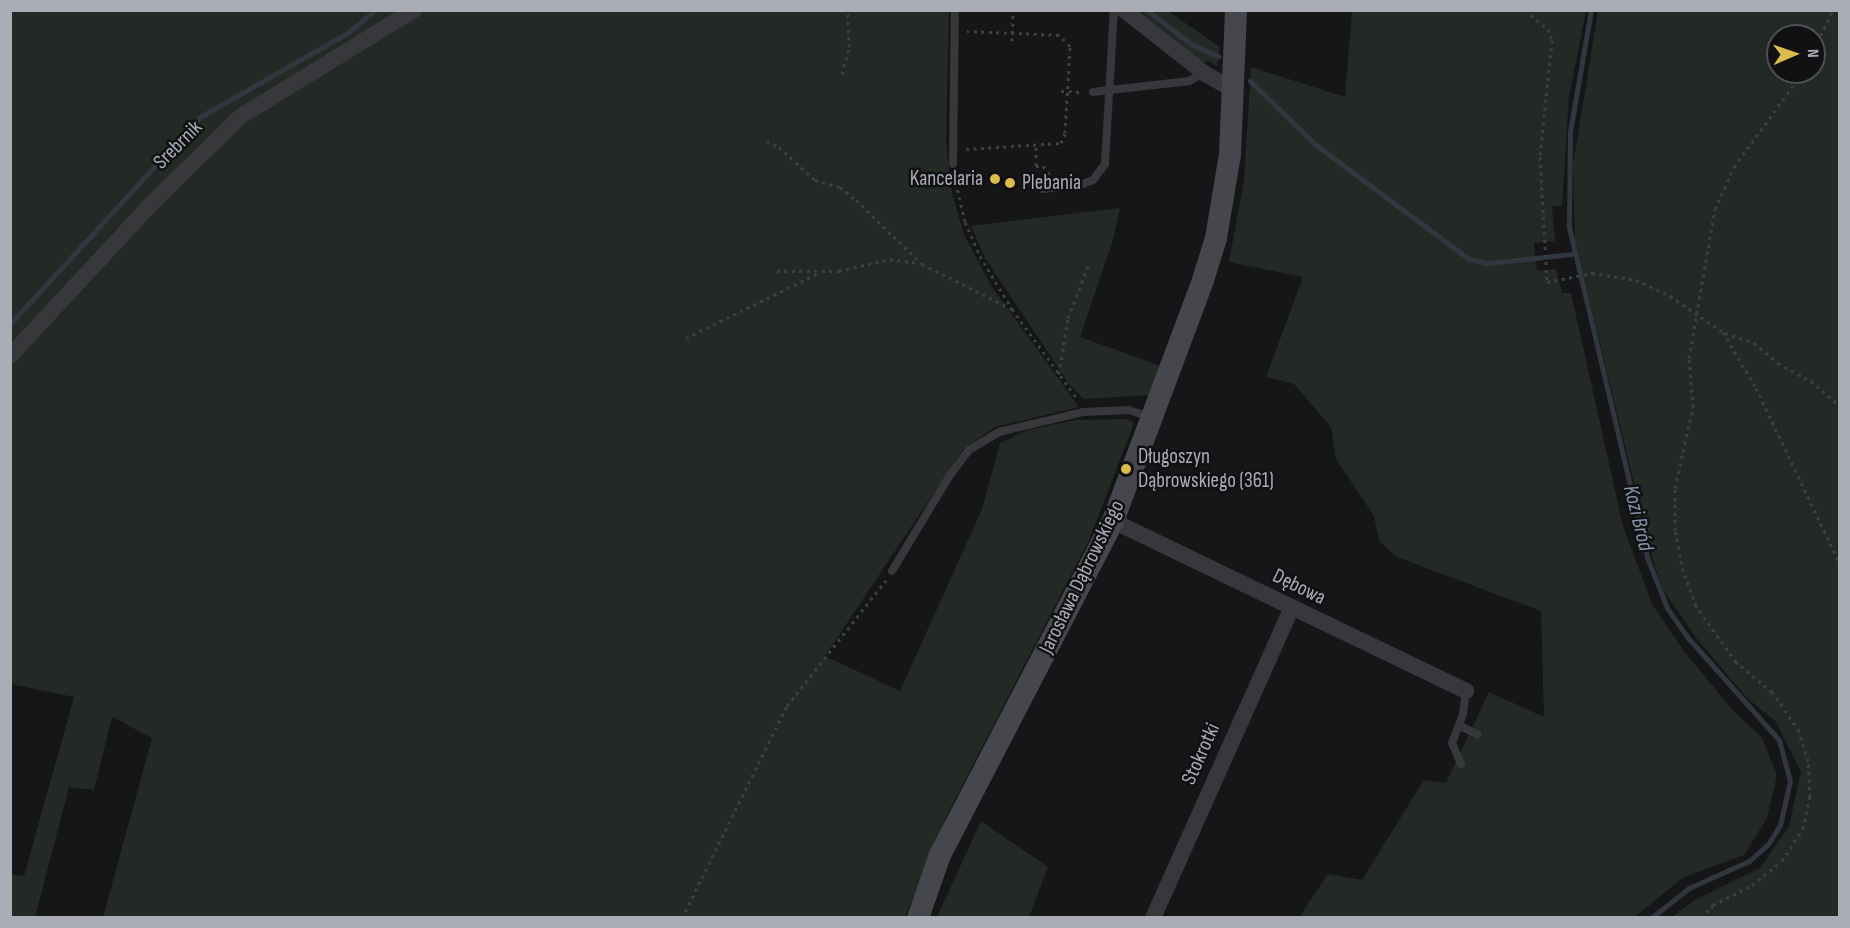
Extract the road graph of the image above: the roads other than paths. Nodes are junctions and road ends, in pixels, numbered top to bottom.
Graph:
1 (414, 10) edge
2 (955, 10) edge
3 (1114, 10) edge
4 (1124, 10) edge
5 (1236, 10) edge
6 (1204, 74) junction
7 (1234, 90) junction
8 (1094, 93) dead end
9 (1110, 93) junction
10 (953, 164) road end
11 (1043, 189) dead end
12 (10, 356) edge
13 (1152, 418) junction
14 (1113, 521) junction
15 (892, 571) road end
16 (1291, 609) junction
17 (1466, 691) joint
18 (1460, 726) junction
19 (1477, 734) dead end
20 (1461, 765) dead end
21 (918, 918) edge
22 (1153, 918) edge

1 - 12 street, Srebrnik
2 - 10 lane
3 - 9 lane
4 - 6 street
5 - 7 street, Jarosława Dąbrowskiego
6 - 7 street
6 - 9 lane
7 - 13 street, Jarosława Dąbrowskiego
8 - 9 lane
9 - 11 lane
13 - 14 street, Jarosława Dąbrowskiego
13 - 15 lane
14 - 16 street, Dębowa
14 - 21 street, Jarosława Dąbrowskiego
16 - 17 street, Dębowa
16 - 22 street, Stokrotki
17 - 18 lane
18 - 19 lane
18 - 20 lane

